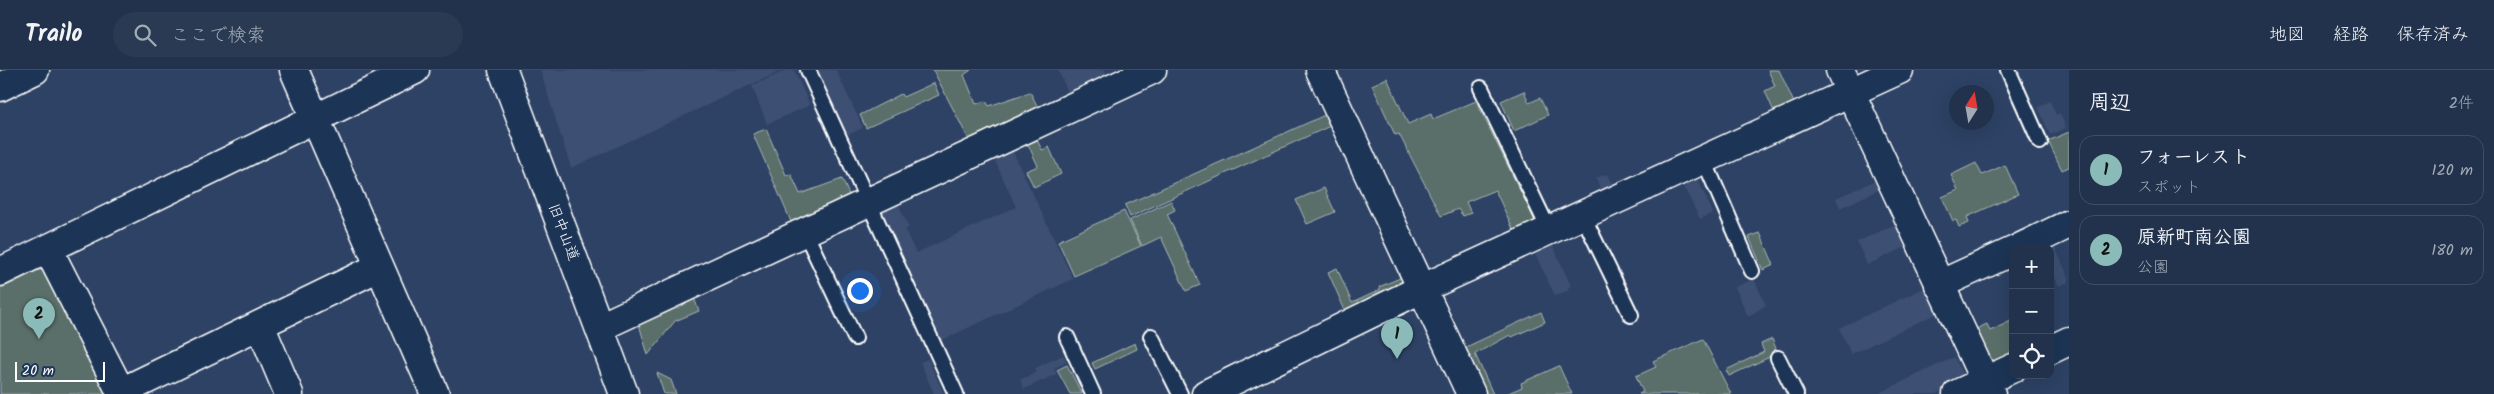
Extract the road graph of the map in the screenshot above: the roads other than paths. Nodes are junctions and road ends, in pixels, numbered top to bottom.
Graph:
1 (35, 70) edge
2 (294, 70) edge
3 (415, 70) edge
4 (503, 70) edge
5 (808, 70) edge
6 (1152, 70) edge
7 (1320, 70) edge
8 (1899, 70) edge
9 (2008, 70) edge
10 (1117, 77) edge
11 (1845, 82) edge
12 (0, 87) edge
13 (1481, 88) dead end
14 (316, 118) junction
15 (2040, 142) dead end
16 (1704, 160) junction
17 (867, 200) junction
18 (1583, 216) junction
19 (2069, 224) edge
20 (1549, 230) junction
21 (805, 232) junction
22 (2027, 244) edge
23 (48, 249) junction
24 (2009, 253) edge
25 (379, 267) junction
26 (1752, 271) dead end
27 (0, 272) edge
28 (1939, 285) junction
29 (1420, 289) junction
30 (1631, 316) dead end
31 (260, 325) junction
32 (600, 326) junction
33 (1152, 336) dead end
34 (1067, 337) dead end
35 (855, 338) dead end
36 (2069, 341) edge
37 (2054, 348) edge
38 (1778, 358) dead end
39 (2009, 371) edge
40 (1988, 387) edge
41 (121, 393) edge
42 (289, 394) edge
43 (434, 394) edge
44 (624, 394) edge
45 (956, 394) edge
46 (1092, 394) edge
47 (1180, 394) edge
48 (1206, 394) edge
49 (1471, 394) edge
50 (1796, 394) edge
51 (1956, 394) edge

1 - 12 street
2 - 14 street
3 - 14 street
4 - 32 street, 旧中山道
5 - 17 lane
6 - 10 street
7 - 29 street
8 - 11 street
9 - 15 lane
10 - 17 street
11 - 16 street
11 - 28 street
13 - 20 lane
14 - 23 street
14 - 25 street
16 - 18 street
16 - 26 lane
17 - 21 street
17 - 45 lane
18 - 20 street
18 - 30 lane
19 - 22 street
20 - 29 street
21 - 32 street
21 - 35 lane
23 - 27 street
23 - 41 street
24 - 28 street
25 - 31 street
25 - 43 street
28 - 40 street
29 - 48 street
29 - 49 street
31 - 41 street
31 - 42 street
32 - 44 street, 旧中山道
33 - 47 lane
34 - 46 lane
36 - 37 street
38 - 50 lane
39 - 40 street
40 - 51 street

